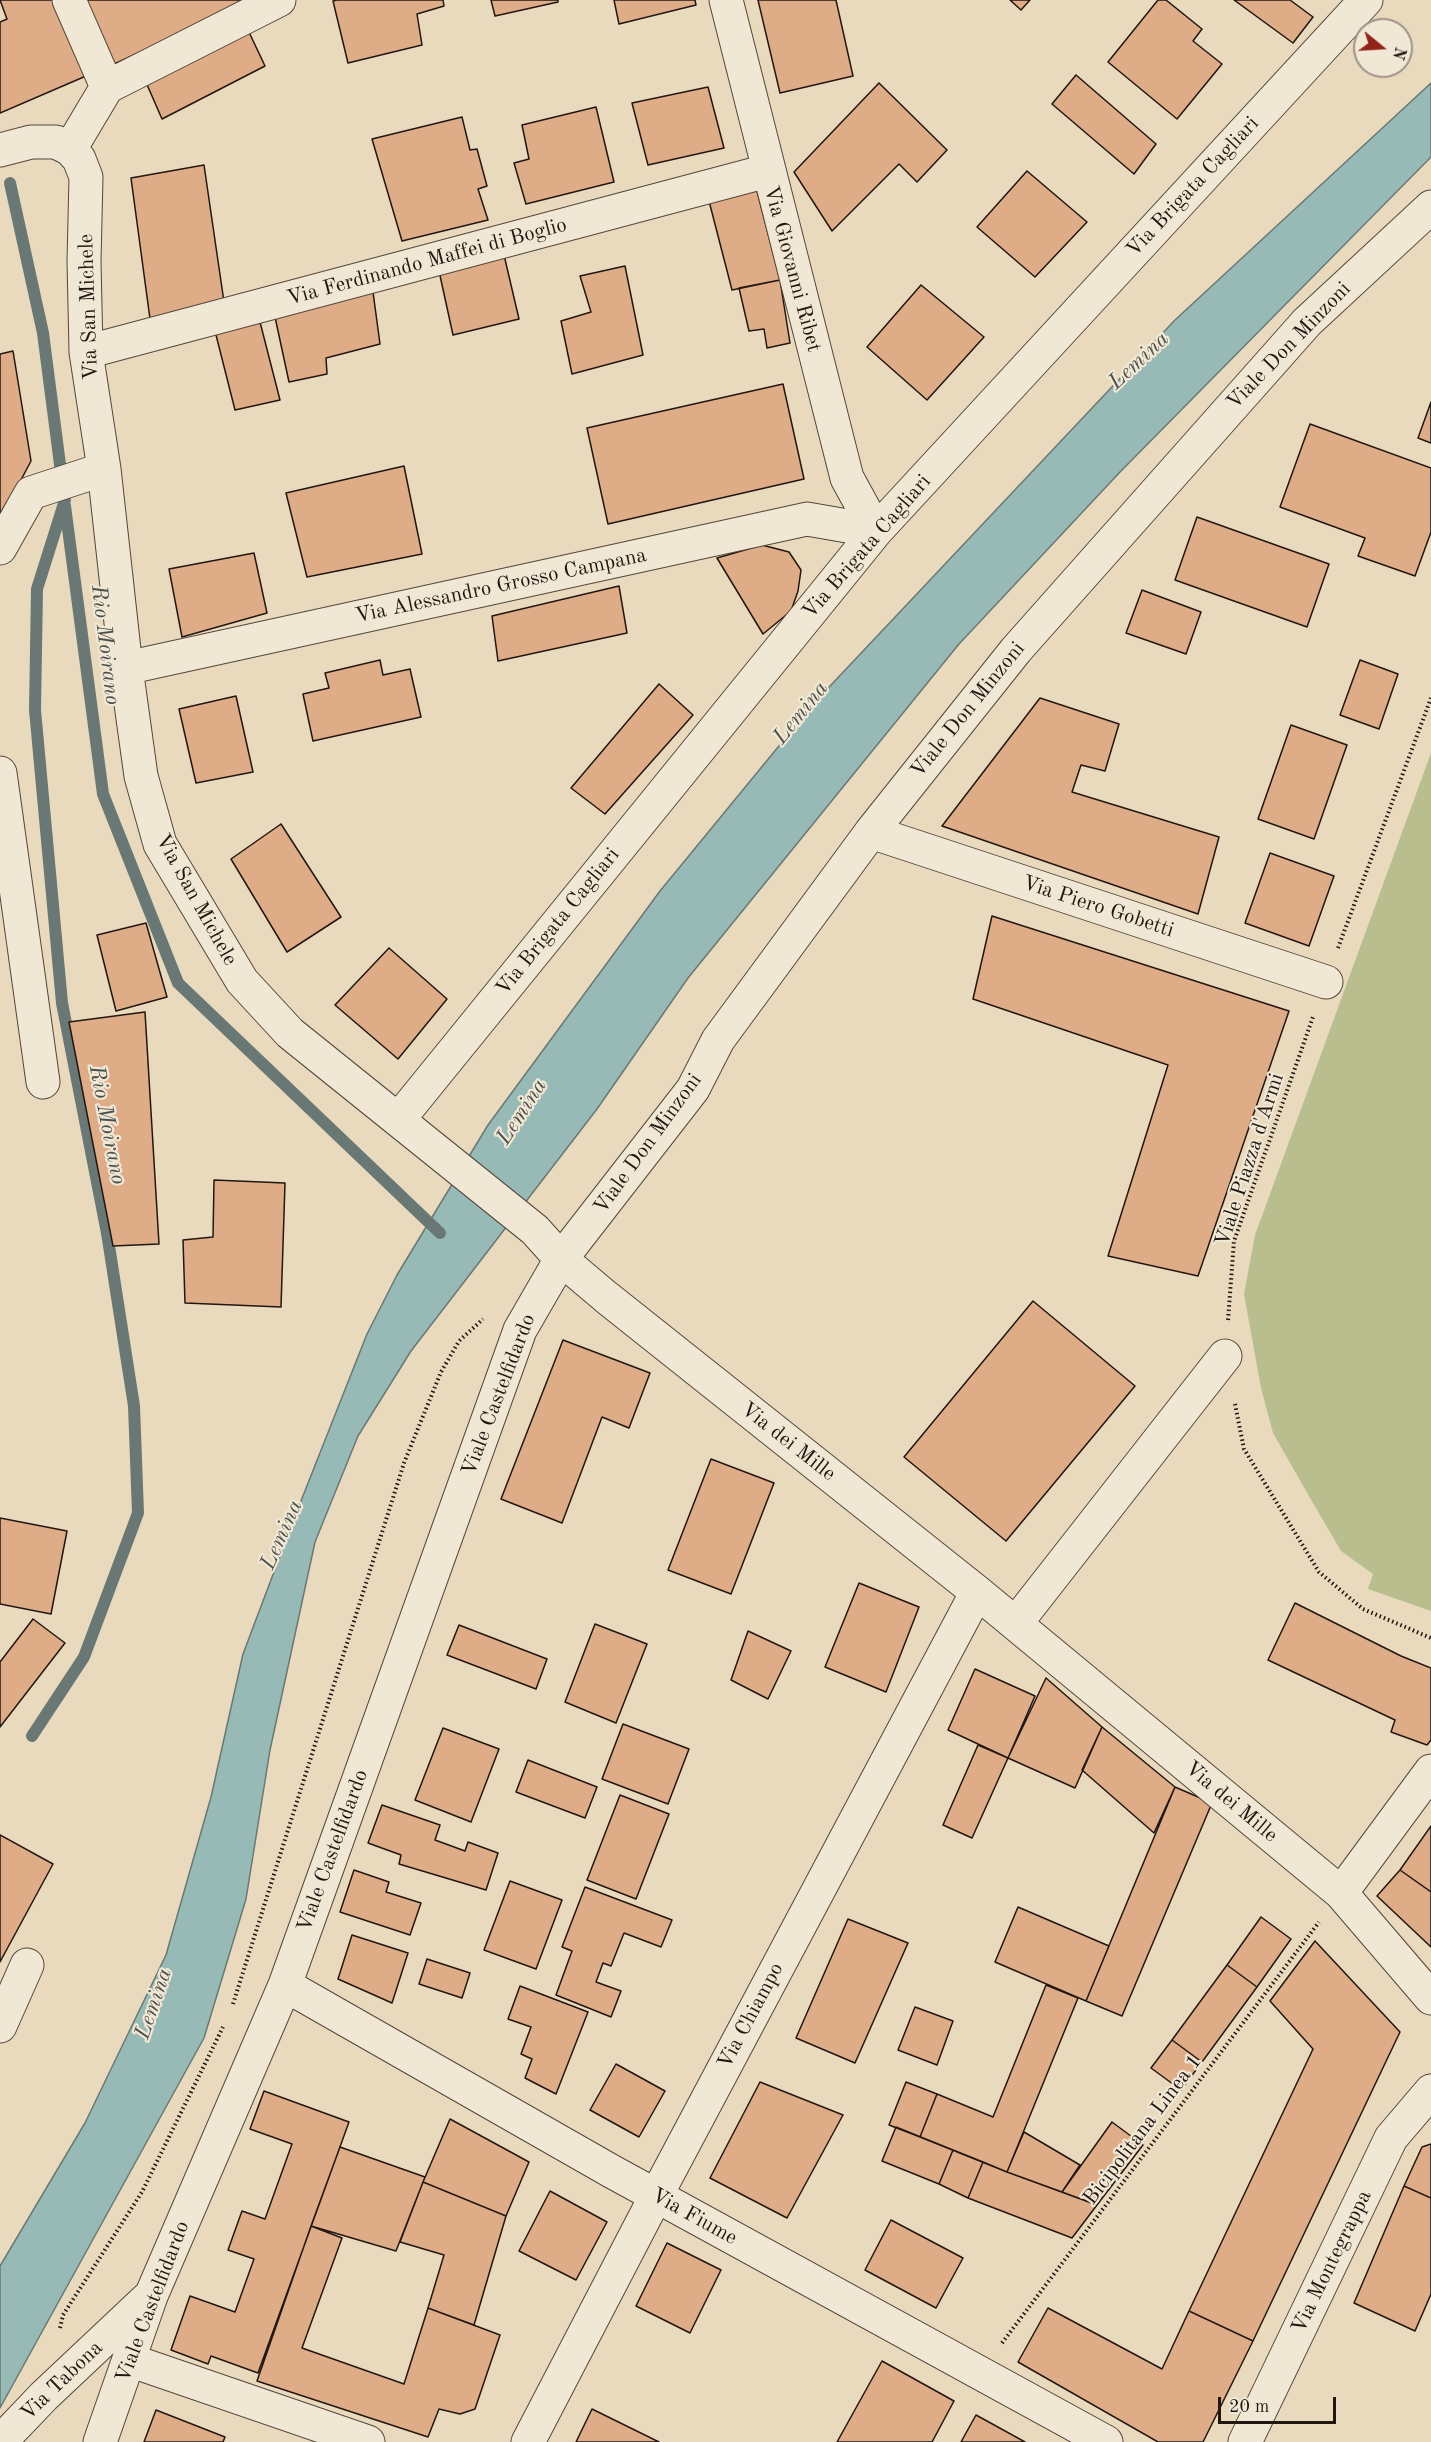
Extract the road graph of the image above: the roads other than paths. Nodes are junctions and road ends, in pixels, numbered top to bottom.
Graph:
1 (69, 0) edge
2 (279, 0) edge
3 (726, 0) edge
4 (1366, 0) edge
5 (107, 87) junction
6 (70, 149) junction
7 (0, 150) edge
8 (767, 171) junction
9 (1431, 207) edge
10 (86, 352) junction
11 (104, 468) junction
12 (876, 531) junction
13 (0, 548) edge
14 (126, 668) junction
15 (0, 773) edge
16 (871, 832) junction
17 (1326, 982) road end
18 (43, 1082) dead end
19 (398, 1120) junction
20 (561, 1259) junction
21 (1225, 1356) road end
22 (977, 1592) junction
23 (1016, 1623) junction
24 (1431, 1771) edge
25 (1341, 1893) junction
26 (27, 1965) dead end
27 (285, 1985) junction
28 (1431, 1998) edge
29 (0, 2026) edge
30 (1431, 2091) edge
31 (656, 2196) junction
32 (151, 2296) junction
33 (129, 2360) junction
34 (0, 2442) edge
35 (100, 2442) edge
36 (368, 2442) edge
37 (528, 2442) edge
38 (1106, 2442) edge
39 (1245, 2442) edge

1 - 5 street
2 - 5 street
3 - 8 street, Via Giovanni Ribet
4 - 12 street, Via Brigata Cagliari
5 - 6 street
6 - 7 street
6 - 10 street, Via San Michele
8 - 10 street, Via Ferdinando Maffei di Boglio
8 - 12 street, Via Giovanni Ribet
9 - 16 street, Viale Don Minzoni
10 - 11 street, Via San Michele
11 - 13 street
11 - 14 street, Via San Michele
12 - 14 street, Via Alessandro Grosso Campana
12 - 19 street, Via Brigata Cagliari
14 - 19 street, Via San Michele
15 - 18 street
16 - 17 street, Via Piero Gobetti
16 - 20 street, Viale Don Minzoni
19 - 20 street, Via San Michele
20 - 22 street, Via dei Mille
20 - 27 street, Viale Castelfidardo
21 - 23 street
22 - 23 street, Via dei Mille
22 - 31 street, Via Chiampo
23 - 25 street, Via dei Mille
24 - 25 street
25 - 28 street, Via dei Mille
26 - 29 street
27 - 31 street, Via Fiume
27 - 32 street, Viale Castelfidardo
30 - 39 street, Via Montegrappa
31 - 37 street, Via Chiampo
31 - 38 street, Via Fiume
32 - 33 street, Viale Castelfidardo
32 - 34 street, Via Tabona
33 - 35 street, Viale Castelfidardo
33 - 36 street

